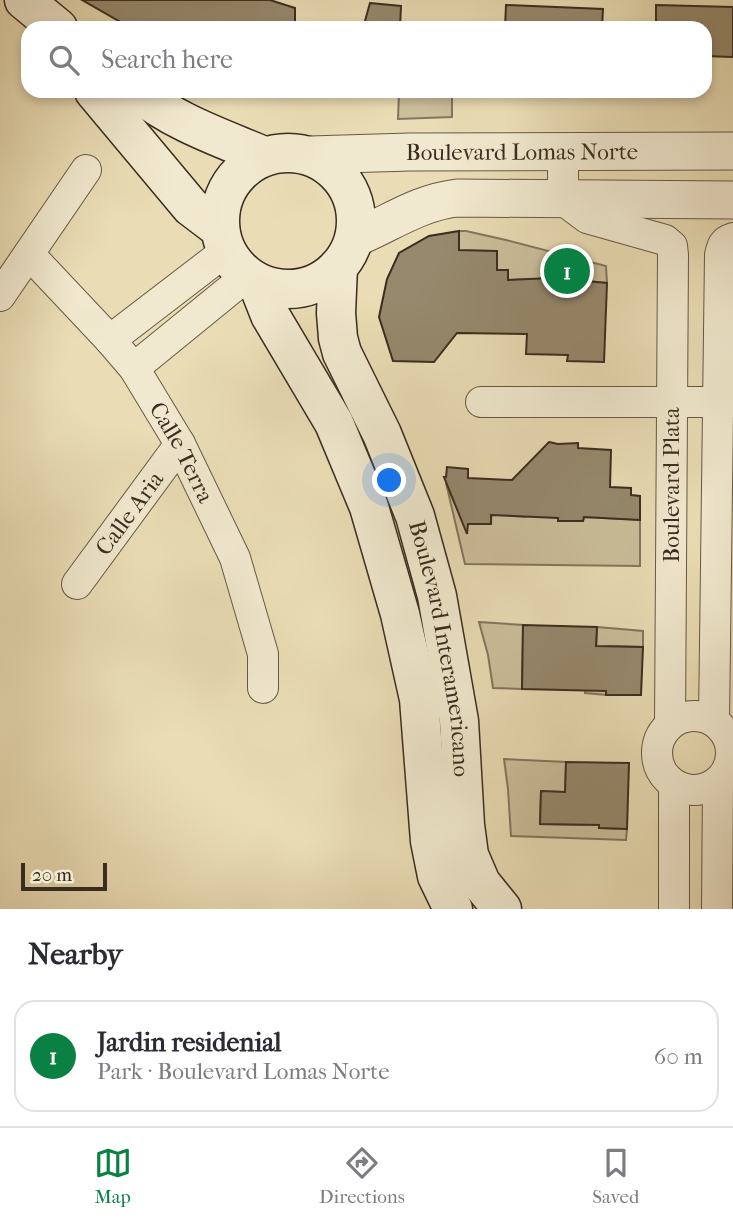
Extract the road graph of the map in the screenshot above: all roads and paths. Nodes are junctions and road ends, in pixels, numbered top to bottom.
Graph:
1 (24, 0) edge
2 (0, 10) edge
3 (50, 21) edge
4 (21, 26) edge
5 (100, 98) edge
6 (144, 98) edge
7 (513, 151) junction
8 (563, 151) junction
9 (733, 151) edge
10 (310, 155) junction
11 (264, 156) junction
12 (86, 170) dead end
13 (511, 200) junction
14 (563, 200) junction
15 (733, 200) edge
16 (727, 242) edge
17 (346, 253) junction
18 (29, 254) junction
19 (238, 259) junction
20 (0, 296) edge
21 (110, 340) junction
22 (134, 368) junction
23 (481, 402) dead end
24 (671, 402) junction
25 (726, 402) edge
26 (180, 444) junction
27 (77, 584) dead end
28 (262, 688) dead end
29 (714, 721) junction
30 (670, 724) junction
31 (732, 753) edge
32 (718, 782) junction
33 (674, 785) junction
34 (468, 855) junction
35 (445, 893) edge
36 (502, 909) edge
37 (674, 909) edge
38 (717, 909) edge

1 - 3 main road
2 - 4 main road
5 - 19 main road
6 - 11 main road
7 - 8 street, Boulevard Lomas Norte
7 - 10 street, Boulevard Lomas Norte
7 - 13 street
8 - 9 street, Boulevard Lomas Norte
8 - 14 street
10 - 11 main road
10 - 17 main road
11 - 19 main road
12 - 18 street
13 - 14 street, Boulevard Lomas Norte
13 - 17 street, Boulevard Lomas Norte
14 - 15 street, Boulevard Lomas Norte
14 - 24 street, Boulevard Plata
16 - 25 street, Boulevard Plata
17 - 19 main road
17 - 34 main road, Boulevard Interamericano
18 - 20 street
18 - 21 street, Calle Terra
19 - 21 street
19 - 22 street
19 - 35 main road, Boulevard Interamericano
21 - 22 street, Calle Terra
22 - 26 street, Calle Terra
23 - 24 street
24 - 25 street
24 - 30 street, Boulevard Plata
25 - 29 street, Boulevard Plata
26 - 27 street, Calle Aria
26 - 28 street, Calle Terra
29 - 30 street
29 - 31 street
30 - 33 street
31 - 32 street
32 - 33 street
32 - 38 street
33 - 37 street
34 - 35 main road
34 - 36 main road, Boulevard Interamericano

